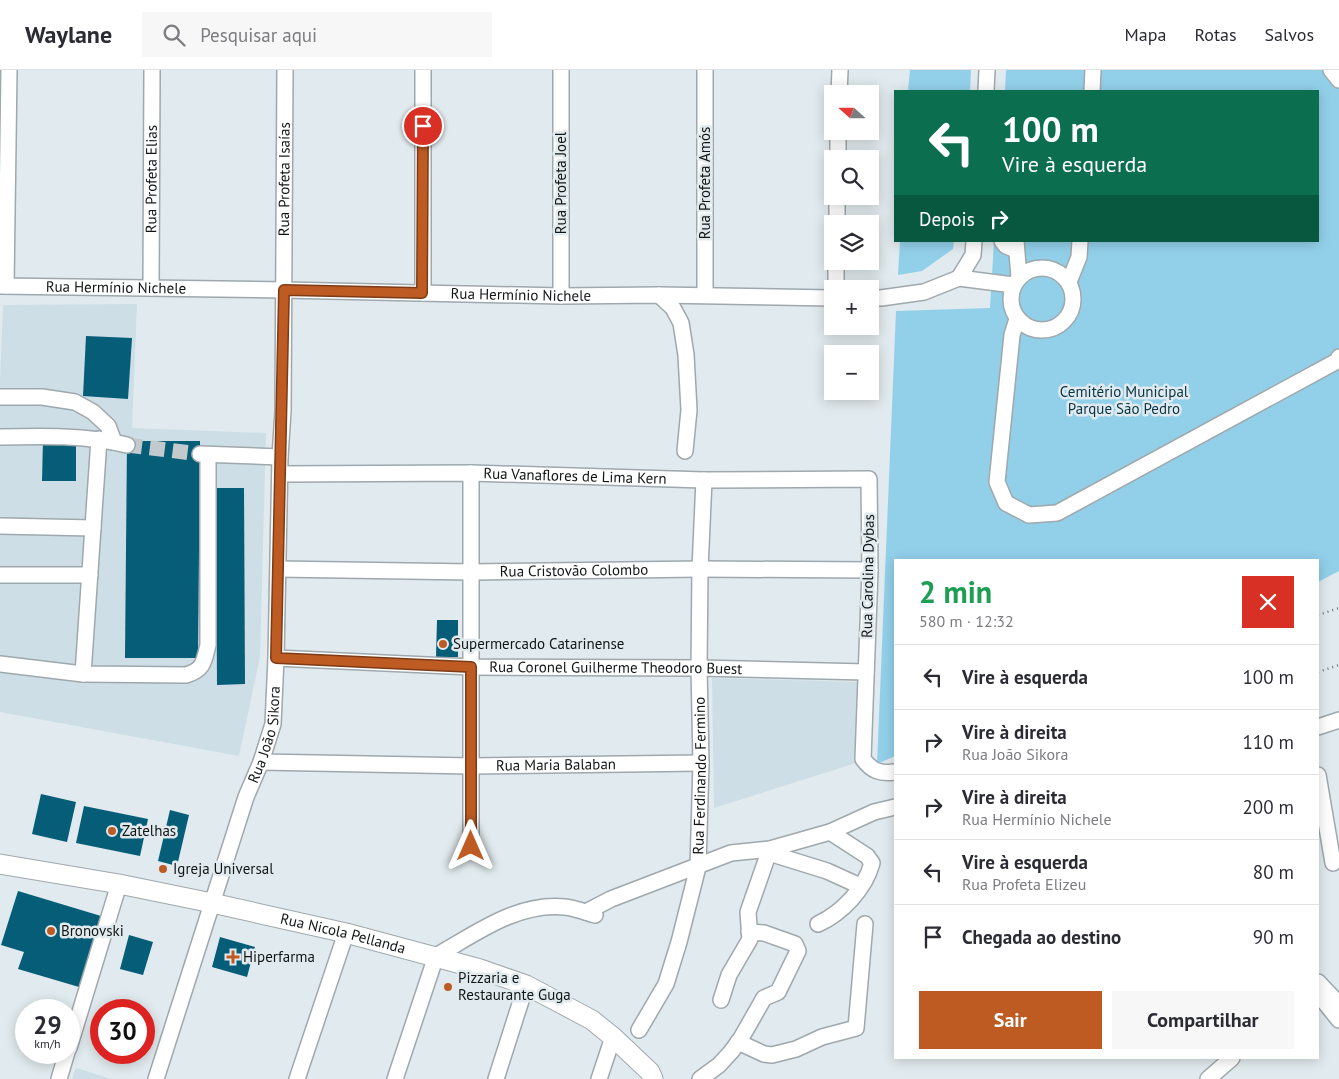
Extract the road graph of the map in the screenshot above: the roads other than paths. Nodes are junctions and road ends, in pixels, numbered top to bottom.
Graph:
1 (9, 70) edge
2 (152, 70) edge
3 (285, 70) edge
4 (424, 70) edge
5 (561, 70) edge
6 (705, 70) edge
7 (840, 70) edge
8 (987, 70) edge
9 (1093, 70) edge
10 (1331, 70) edge
11 (1339, 80) edge
12 (839, 85) edge
13 (986, 90) edge
14 (1092, 90) edge
15 (974, 242) edge
16 (1003, 242) edge
17 (1080, 242) edge
18 (1016, 246) edge
19 (959, 278) junction
20 (1016, 281) junction
21 (1069, 282) junction
22 (3, 286) edge
23 (151, 288) junction
24 (284, 290) junction
25 (422, 293) junction
26 (659, 295) junction
27 (705, 295) junction
28 (561, 296) junction
29 (824, 298) edge
30 (879, 298) edge
31 (1017, 319) junction
32 (1339, 357) edge
33 (0, 397) edge
34 (0, 437) edge
35 (113, 442) junction
36 (685, 451) dead end
37 (280, 457) junction
38 (471, 473) junction
39 (280, 474) junction
40 (704, 480) junction
41 (869, 480) joint
42 (0, 526) edge
43 (93, 528) junction
44 (278, 569) junction
45 (700, 569) junction
46 (870, 570) junction
47 (471, 572) junction
48 (0, 575) edge
49 (90, 575) junction
50 (276, 658) junction
51 (0, 664) edge
52 (471, 667) junction
53 (699, 668) junction
54 (866, 672) junction
55 (83, 674) junction
56 (1339, 720) edge
57 (1319, 727) edge
58 (261, 762) junction
59 (701, 763) junction
60 (471, 766) junction
61 (894, 772) edge
62 (1319, 780) edge
63 (894, 807) edge
64 (830, 832) junction
65 (471, 846) dead end
66 (1319, 848) edge
67 (769, 851) junction
68 (0, 864) edge
69 (1336, 866) edge
70 (698, 867) junction
71 (119, 884) junction
72 (860, 886) junction
73 (212, 902) junction
74 (818, 924) dead end
75 (865, 924) dead end
76 (749, 932) junction
77 (346, 933) junction
78 (436, 956) junction
79 (1319, 983) edge
80 (526, 985) junction
81 (1319, 995) edge
82 (721, 1000) dead end
83 (1339, 1004) edge
84 (80, 1012) edge
85 (1339, 1020) edge
86 (639, 1030) dead end
87 (613, 1037) junction
88 (738, 1042) junction
89 (1231, 1059) edge
90 (63, 1064) edge
91 (59, 1079) edge
92 (156, 1079) edge
93 (297, 1079) edge
94 (395, 1079) edge
95 (496, 1079) edge
96 (599, 1079) edge
97 (653, 1079) edge
98 (700, 1079) edge
99 (1208, 1079) edge

1 - 22 street
2 - 23 street, Rua Profeta Elias
3 - 24 street, Rua Profeta Isaías
4 - 25 street
5 - 28 street, Rua Profeta Joel
6 - 27 street, Rua Profeta Amós
7 - 12 street
8 - 13 street
9 - 14 street
10 - 11 street
15 - 19 street
16 - 18 street
17 - 21 street
18 - 20 street
19 - 20 street
19 - 30 street
20 - 21 street
20 - 31 street
21 - 31 street
22 - 23 street, Rua Hermínio Nichele
23 - 24 street, Rua Hermínio Nichele
24 - 25 street, Rua Hermínio Nichele
24 - 37 street, Rua João Sikora
25 - 28 street, Rua Hermínio Nichele
26 - 27 street, Rua Hermínio Nichele
26 - 28 street, Rua Hermínio Nichele
26 - 36 street
27 - 29 street, Rua Hermínio Nichele
31 - 32 street
33 - 35 street
34 - 35 street
35 - 43 street
37 - 39 street, Rua João Sikora
37 - 55 street
38 - 39 street, Rua Vanaflores de Lima Kern
38 - 40 street, Rua Vanaflores de Lima Kern
38 - 47 street
39 - 44 street, Rua João Sikora
40 - 41 street, Rua Vanaflores de Lima Kern
40 - 45 street, Rua Ferdinando Fermino
41 - 46 street, Rua Carolina Dybas
42 - 43 street
43 - 49 street
44 - 47 street, Rua Cristovão Colombo
44 - 50 street, Rua João Sikora
45 - 46 street, Rua Cristovão Colombo
45 - 47 street, Rua Cristovão Colombo
45 - 53 street, Rua Ferdinando Fermino
46 - 54 street, Rua Carolina Dybas
47 - 52 street
48 - 49 street
49 - 55 street
50 - 52 street, Rua Coronel Guilherme Theodoro Buest
50 - 58 street, Rua João Sikora
51 - 55 street
52 - 53 street, Rua Coronel Guilherme Theodoro Buest
52 - 60 street
53 - 54 street, Rua Coronel Guilherme Theodoro Buest
53 - 59 street, Rua Ferdinando Fermino
54 - 61 street, Rua Carolina Dybas
56 - 57 street
58 - 60 street, Rua Maria Balaban
58 - 73 street, Rua João Sikora
59 - 60 street, Rua Maria Balaban
59 - 70 street, Rua Ferdinando Fermino
60 - 65 street
62 - 69 street
63 - 64 street
64 - 67 street
64 - 72 street
66 - 69 street
67 - 70 street
67 - 72 street
67 - 76 street
68 - 71 main road, Rua Nicola Pellanda
70 - 78 street
70 - 86 street, Rua Ferdinando Fermino
71 - 73 main road, Rua Nicola Pellanda
71 - 84 street
72 - 74 street
73 - 77 main road, Rua Nicola Pellanda
73 - 92 street, Rua João Sikora
75 - 88 street
76 - 82 street
76 - 88 street
77 - 78 main road, Rua Nicola Pellanda
77 - 93 street
78 - 80 main road, Rua Nicola Pellanda
78 - 94 street
79 - 83 street
80 - 87 main road, Rua Nicola Pellanda
80 - 95 street
81 - 85 street
87 - 96 street
87 - 97 main road, Rua Nicola Pellanda
88 - 98 street
89 - 99 street
90 - 91 street

